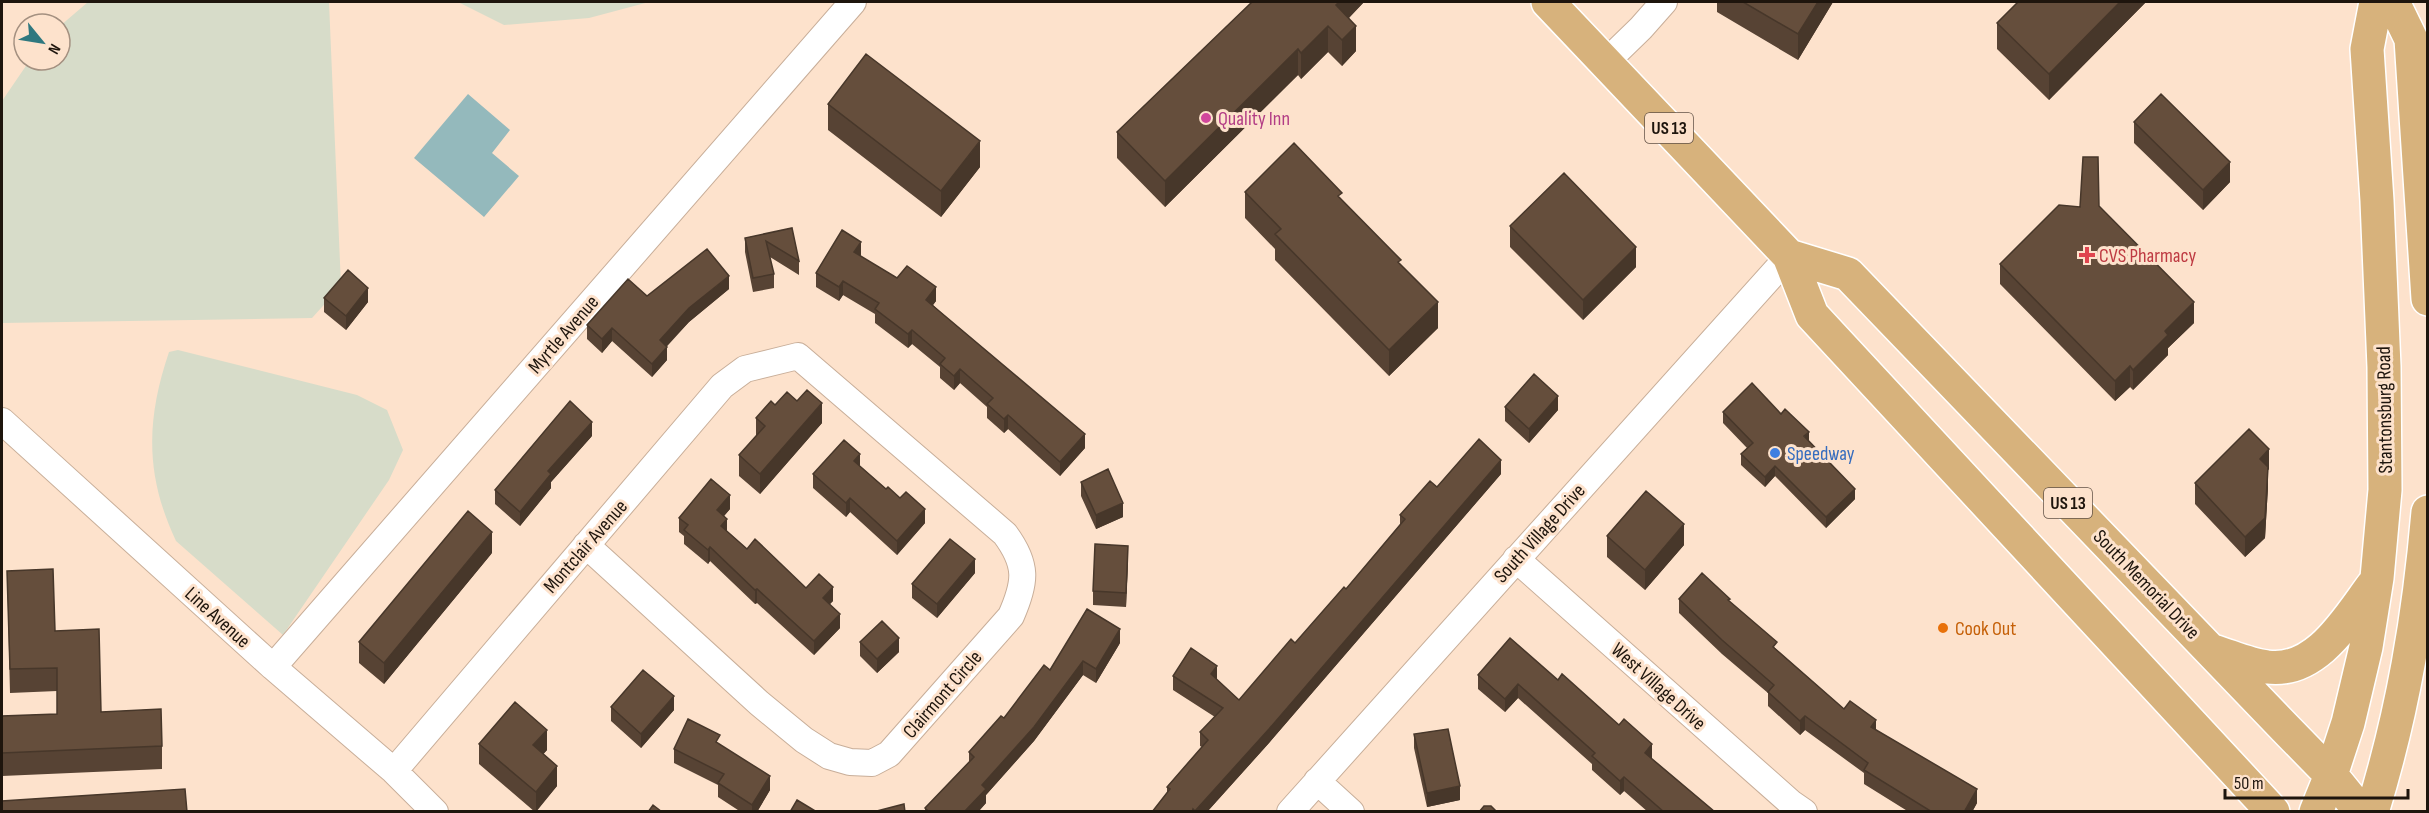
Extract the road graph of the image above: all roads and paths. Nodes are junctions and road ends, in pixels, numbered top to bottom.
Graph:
1 (853, 2) edge
2 (1548, 2) edge
3 (1664, 2) edge
4 (2376, 2) edge
5 (2393, 2) edge
6 (1607, 62) junction
7 (2424, 202) edge
8 (1789, 256) junction
9 (2427, 299) edge
10 (798, 356) joint
11 (2, 421) edge
12 (2427, 512) edge
13 (585, 545) junction
14 (1515, 559) junction
15 (2377, 578) junction
16 (2211, 650) junction
17 (273, 666) junction
18 (394, 771) junction
19 (2331, 776) junction
20 (1317, 781) junction
21 (435, 812) edge
22 (1290, 812) edge
23 (1350, 812) edge
24 (1804, 812) edge
25 (2273, 812) edge
26 (2316, 812) edge
27 (2361, 812) edge
28 (2372, 812) edge

1 - 17 street, Myrtle Avenue
2 - 6 main road, South Memorial Drive / US 13
3 - 6 street
4 - 15 main road, Stantonsburg Road
5 - 7 main road
6 - 8 main road, South Memorial Drive / US 13
7 - 9 main road
8 - 14 street, South Village Drive
8 - 16 main road, South Memorial Drive / US 13
8 - 25 main road, South Memorial Drive / US 13
10 - 13 street, Montclair Avenue
10 - 13 street, Clairmont Circle
11 - 17 street, Line Avenue
12 - 28 main road
13 - 18 street, Montclair Avenue
14 - 20 street, South Village Drive
14 - 24 street, West Village Drive
15 - 16 main road
15 - 19 main road, Stantonsburg Road
16 - 19 main road, South Memorial Drive / US 13
17 - 18 street, Line Avenue
18 - 21 street, Line Avenue
19 - 26 main road, Stantonsburg Road
19 - 27 main road, South Memorial Drive / US 13
20 - 22 street, South Village Drive
20 - 23 street

